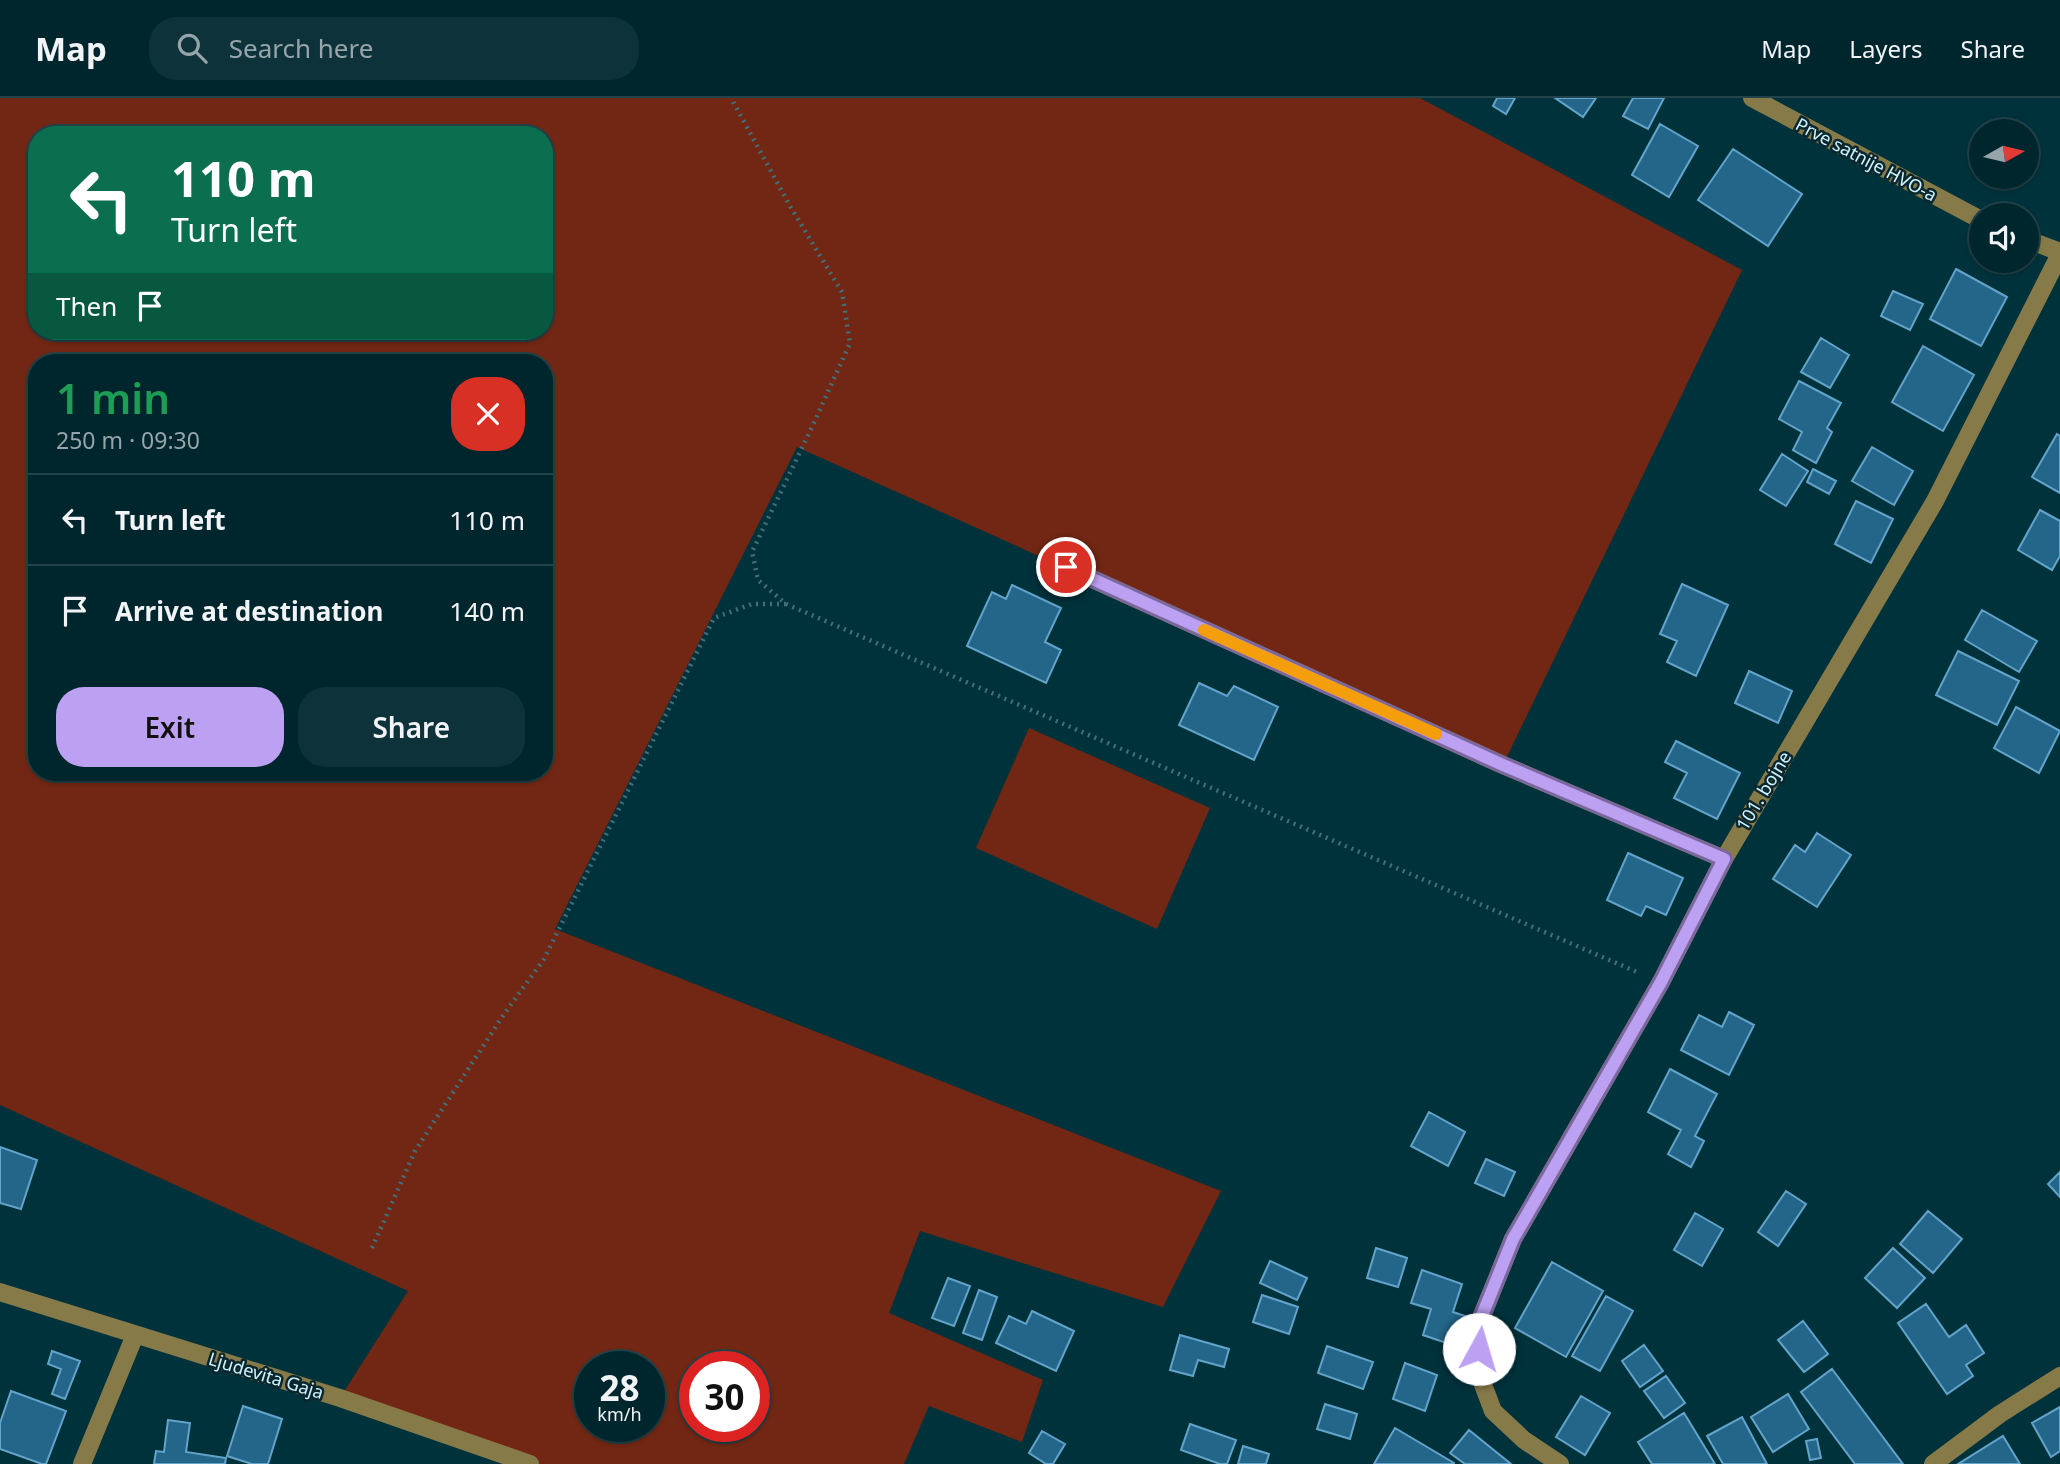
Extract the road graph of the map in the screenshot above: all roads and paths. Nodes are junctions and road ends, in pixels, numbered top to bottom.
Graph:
1 (731, 98) edge
2 (1752, 98) edge
3 (1969, 214) edge
4 (2039, 244) edge
5 (2060, 253) edge
6 (1066, 567) dead end
7 (786, 604) junction
8 (1724, 859) junction
9 (1661, 982) junction
10 (372, 1248) dead end
11 (0, 1292) edge
12 (135, 1335) junction
13 (2060, 1376) edge
14 (82, 1464) edge
15 (530, 1464) edge
16 (1560, 1464) edge
17 (1933, 1464) edge

1 - 7 path
2 - 3 street, Prve satnije HVO-a
4 - 5 street
5 - 8 street, 101. bojne
6 - 8 street
7 - 9 path
7 - 10 path
8 - 9 street, 101. bojne
9 - 16 street, 101. bojne
11 - 12 street, Ljudevita Gaja
12 - 14 street
12 - 15 street, Ljudevita Gaja
13 - 17 street

